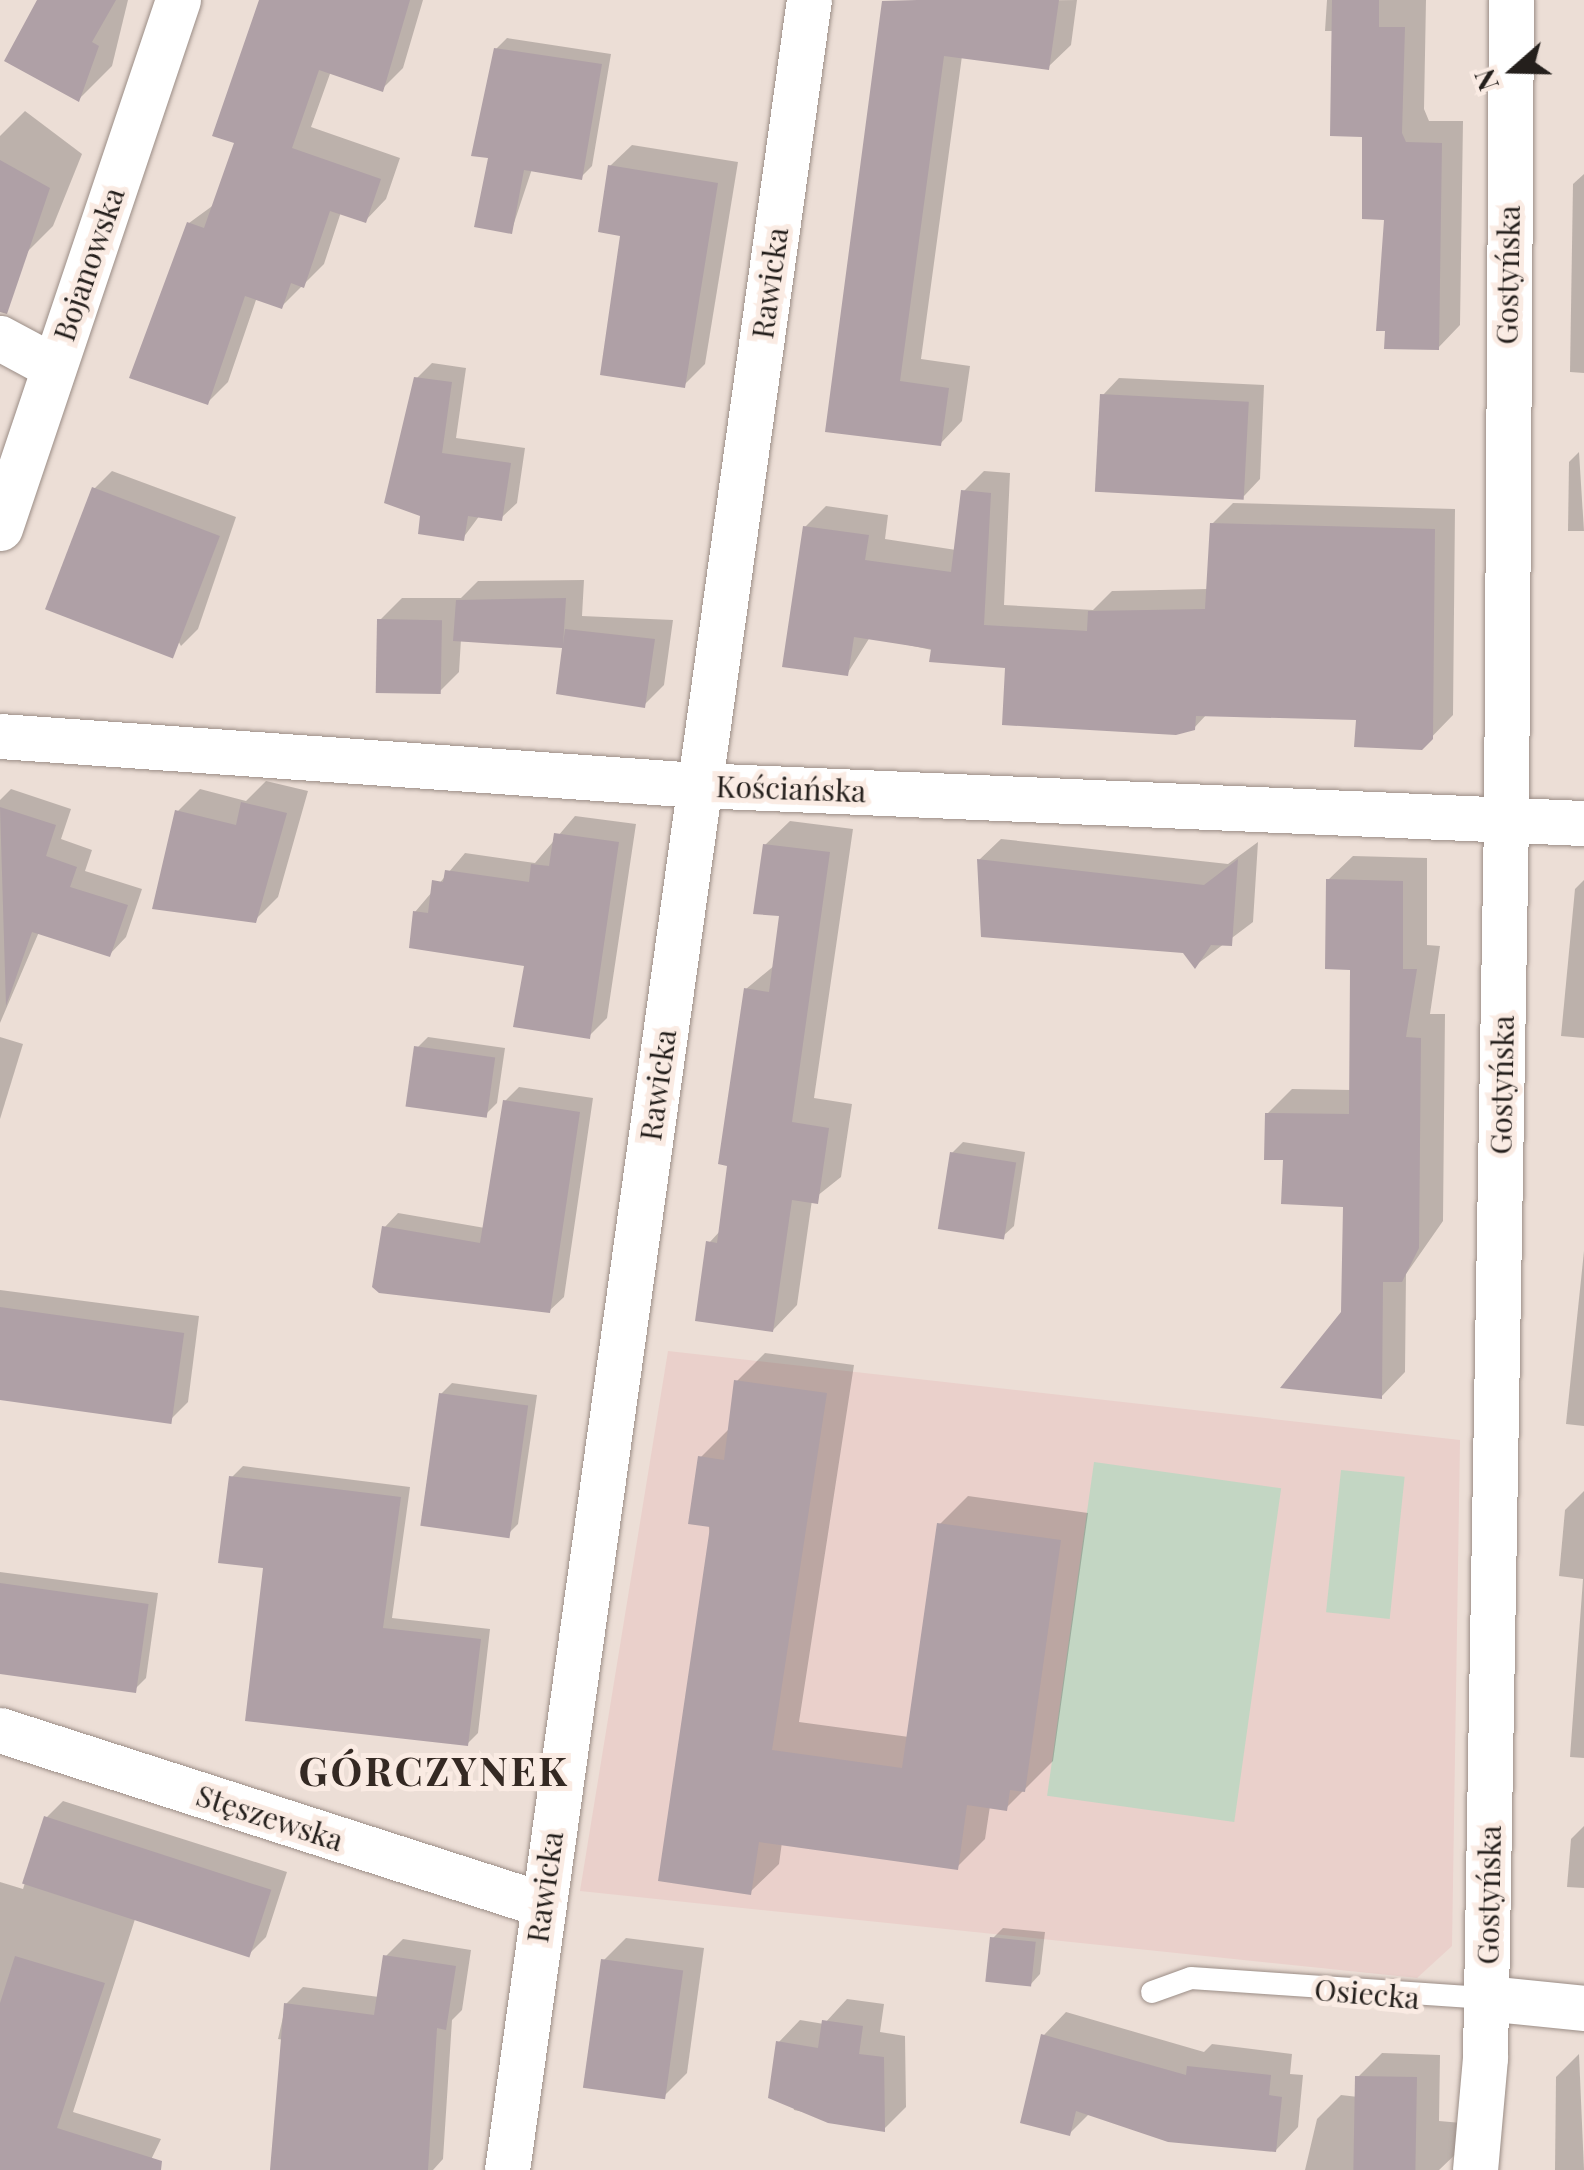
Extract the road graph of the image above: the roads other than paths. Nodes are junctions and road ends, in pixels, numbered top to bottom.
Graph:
1 (178, 0) edge
2 (809, 0) edge
3 (1511, 0) edge
4 (0, 338) edge
5 (54, 366) junction
6 (0, 528) edge
7 (0, 736) edge
8 (698, 785) junction
9 (1506, 820) junction
10 (1584, 823) edge
11 (0, 1730) edge
12 (541, 1904) junction
13 (1152, 1992) dead end
14 (1486, 1998) junction
15 (1584, 2008) edge
16 (508, 2170) edge
17 (1476, 2170) edge

1 - 5 street, Bojanowska
2 - 8 street, Rawicka
3 - 9 street, Gostyńska
4 - 5 street
5 - 6 street, Bojanowska
7 - 8 street, Kościańska
8 - 9 street, Kościańska
8 - 12 street, Rawicka
9 - 10 street, Kościańska
9 - 14 street, Gostyńska
11 - 12 street, Stęszewska
12 - 16 street, Rawicka
13 - 14 lane, Osiecka
14 - 15 street, Osiecka
14 - 17 street, Gostyńska

